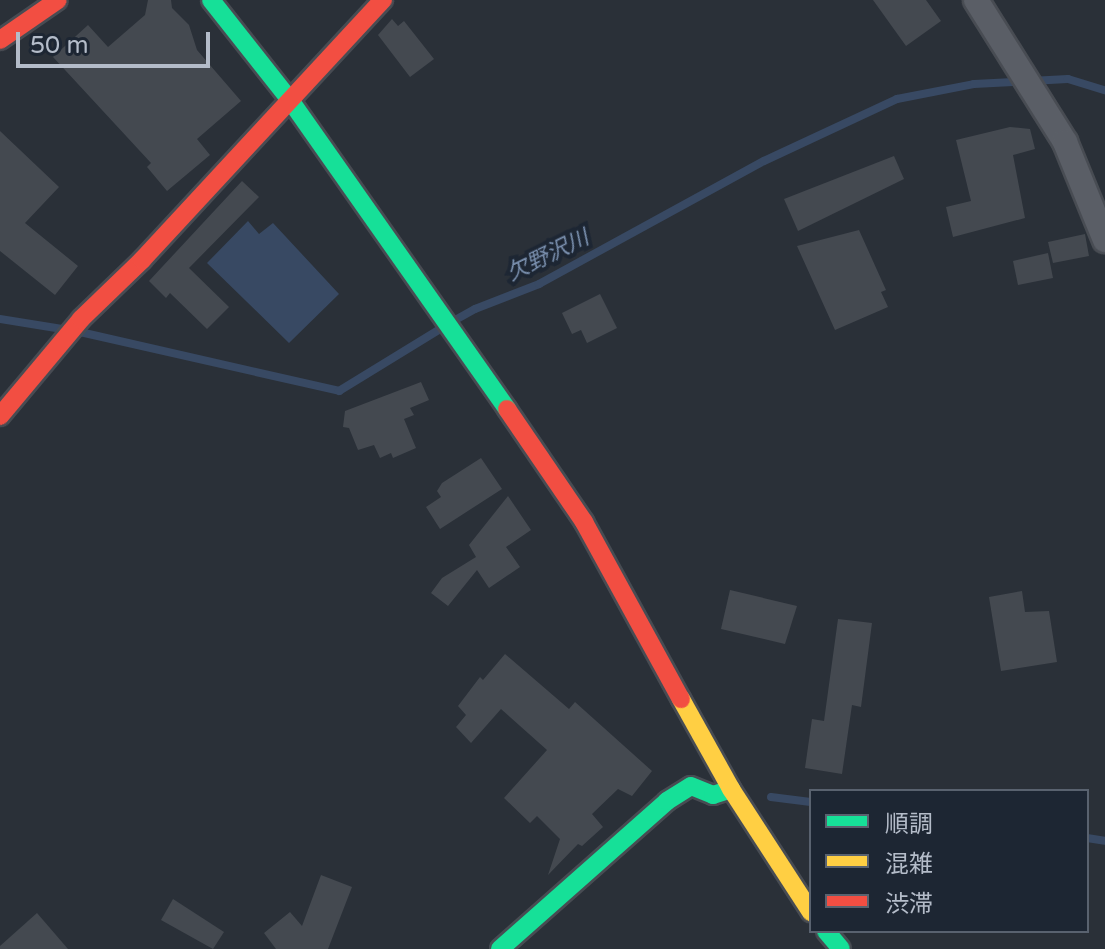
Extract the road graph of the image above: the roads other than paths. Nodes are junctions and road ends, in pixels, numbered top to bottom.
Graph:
1 (58, 0) edge
2 (211, 0) edge
3 (383, 0) edge
4 (976, 0) edge
5 (0, 40) edge
6 (290, 100) junction
7 (1105, 240) edge
8 (0, 416) edge
9 (731, 789) junction
10 (809, 909) edge
11 (828, 933) edge
12 (500, 949) edge
13 (841, 949) edge

1 - 5 street
2 - 6 street
3 - 6 street
4 - 7 street
6 - 8 street
6 - 9 street
9 - 10 street
9 - 12 street
11 - 13 street

